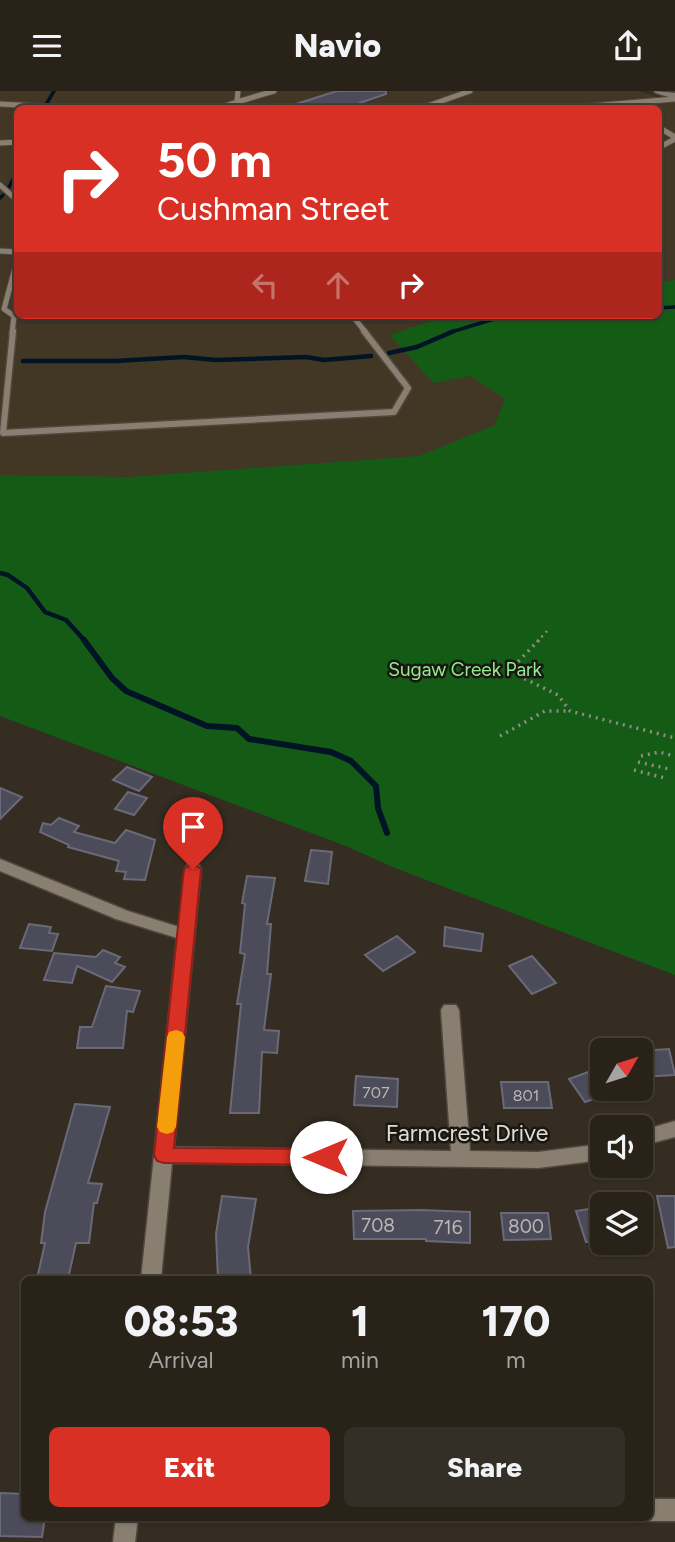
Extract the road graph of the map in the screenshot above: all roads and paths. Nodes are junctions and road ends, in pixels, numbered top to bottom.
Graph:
1 (238, 91) edge
2 (274, 91) edge
3 (470, 91) edge
4 (659, 91) edge
5 (675, 98) edge
6 (237, 102) junction
7 (0, 104) edge
8 (18, 105) edge
9 (228, 105) edge
10 (430, 105) edge
11 (620, 105) edge
12 (0, 185) edge
13 (14, 197) edge
14 (14, 270) edge
15 (14, 316) joint
16 (355, 319) edge
17 (547, 631) dead end
18 (570, 711) junction
19 (500, 736) dead end
20 (675, 738) edge
21 (641, 756) dead end
22 (674, 756) edge
23 (638, 762) dead end
24 (669, 769) dead end
25 (634, 770) dead end
26 (665, 778) dead end
27 (0, 865) edge
28 (193, 869) dead end
29 (186, 935) junction
30 (450, 1010) dead end
31 (675, 1129) edge
32 (653, 1135) edge
33 (590, 1154) edge
34 (164, 1155) junction
35 (461, 1157) junction
36 (151, 1276) edge
37 (653, 1510) edge
38 (675, 1510) edge
39 (127, 1521) edge
40 (124, 1542) edge

1 - 6 lane
2 - 6 lane
3 - 10 lane
4 - 5 street
5 - 11 lane
6 - 9 lane
7 - 8 lane
12 - 13 lane
14 - 15 lane
15 - 16 lane
17 - 18 path
18 - 19 path
18 - 20 path
21 - 22 path
23 - 24 path
25 - 26 path
27 - 29 street
28 - 29 street
29 - 34 street
30 - 35 street
31 - 32 street
33 - 35 street, Farmcrest Drive
34 - 35 street, Farmcrest Drive
34 - 36 street
37 - 38 street
39 - 40 street

